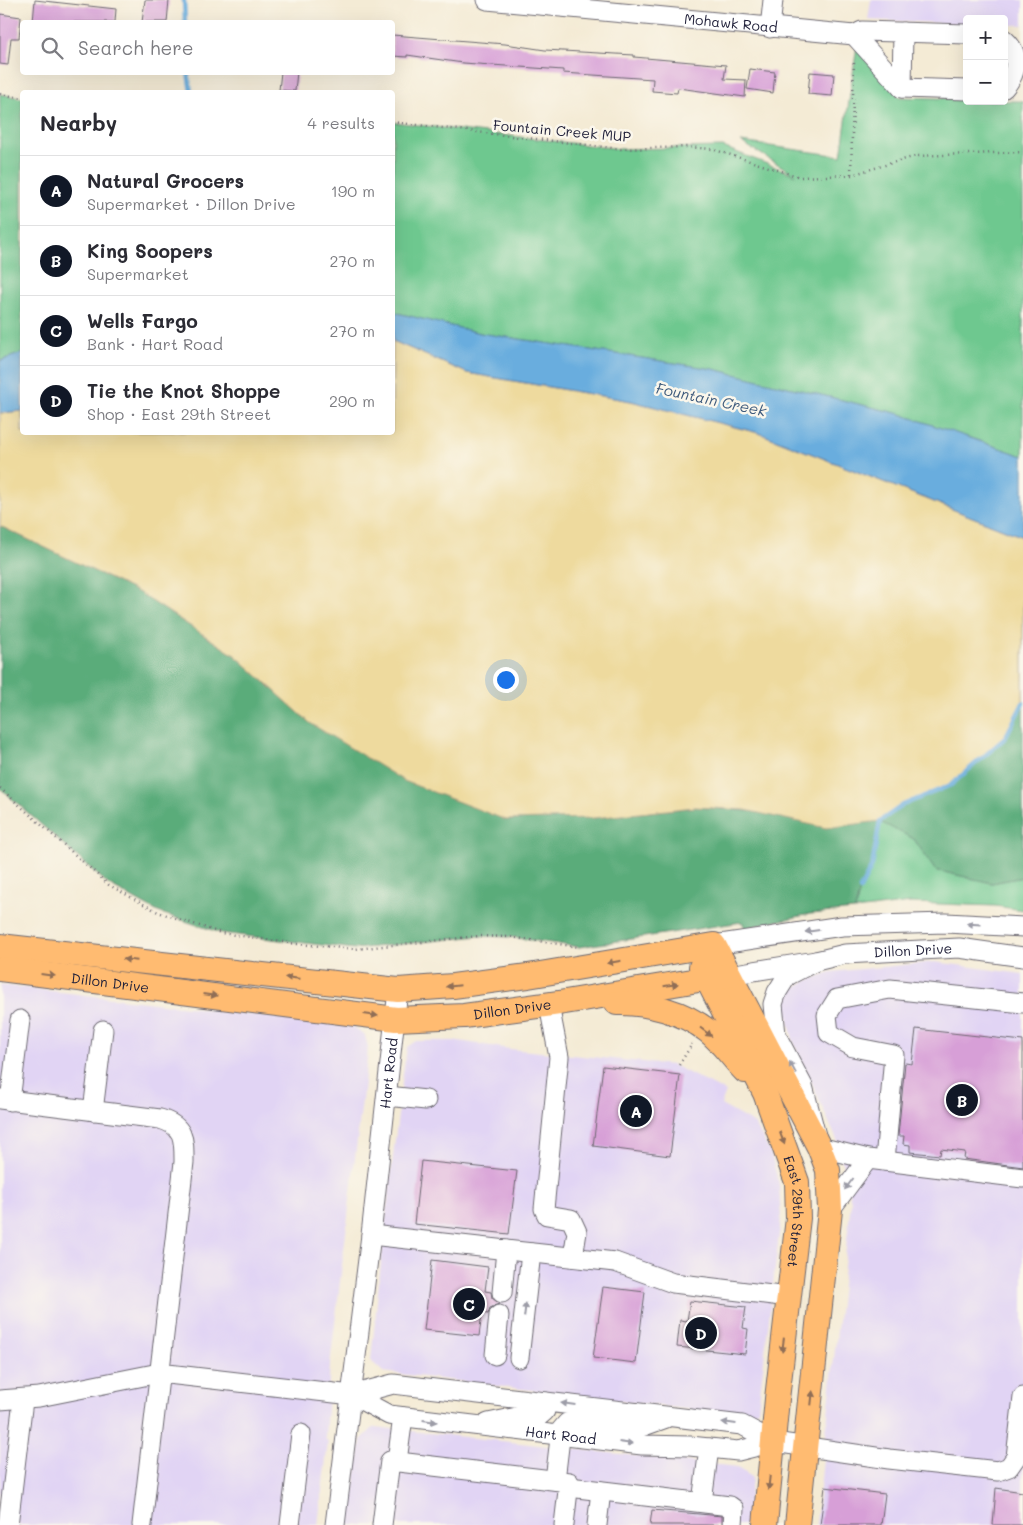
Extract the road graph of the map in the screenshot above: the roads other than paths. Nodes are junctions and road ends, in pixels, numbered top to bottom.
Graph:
1 (488, 0) edge
2 (773, 0) edge
3 (770, 28) junction
4 (903, 32) junction
5 (963, 34) edge
6 (854, 35) junction
7 (1008, 43) edge
8 (1008, 82) edge
9 (902, 88) junction
10 (963, 90) edge
11 (1023, 928) edge
12 (0, 946) edge
13 (703, 947) junction
14 (1023, 957) edge
15 (816, 961) junction
16 (0, 969) edge
17 (718, 977) junction
18 (398, 990) junction
19 (1023, 1003) edge
20 (554, 1004) junction
21 (396, 1019) junction
22 (20, 1020) dead end
23 (103, 1030) dead end
24 (765, 1093) junction
25 (388, 1096) junction
26 (5, 1100) edge
27 (426, 1100) dead end
28 (93, 1111) junction
29 (819, 1147) junction
30 (877, 1160) junction
31 (1023, 1178) edge
32 (830, 1210) junction
33 (371, 1235) junction
34 (506, 1250) junction
35 (531, 1253) junction
36 (573, 1257) junction
37 (502, 1293) dead end
38 (789, 1297) junction
39 (499, 1315) dead end
40 (495, 1355) dead end
41 (519, 1358) dead end
42 (159, 1373) junction
43 (352, 1395) junction
44 (1023, 1397) edge
45 (0, 1400) edge
46 (23, 1400) junction
47 (546, 1402) junction
48 (672, 1416) junction
49 (403, 1417) junction
50 (475, 1426) junction
51 (301, 1434) dead end
52 (560, 1436) junction
53 (774, 1442) junction
54 (806, 1447) junction
55 (709, 1448) junction
56 (397, 1461) junction
57 (562, 1484) junction
58 (601, 1491) junction
59 (702, 1502) junction
60 (8, 1525) edge
61 (142, 1525) edge
62 (290, 1525) edge
63 (335, 1525) edge
64 (382, 1525) edge
65 (564, 1525) edge
66 (597, 1525) edge
67 (733, 1525) edge
68 (765, 1525) edge
69 (797, 1525) edge

1 - 3 street, Mohawk Road
2 - 3 street
3 - 6 street, Mohawk Road
4 - 5 street, Mohawk Road
4 - 6 street, Mohawk Road
4 - 9 street
6 - 9 street
7 - 8 street
9 - 10 street
11 -> 13 street, Dillon Drive
18 -> 12 main road, Dillon Drive
13 - 17 main road, East 29th Street
13 -> 18 main road, Dillon Drive
14 - 15 street, Dillon Drive
15 - 17 street, Dillon Drive
29 -> 15 street
16 -> 21 main road, Dillon Drive
20 -> 17 main road, Dillon Drive
17 - 24 main road, East 29th Street
17 - 29 main road, East 29th Street
18 - 21 street, Hart Road
19 - 30 street
20 - 21 main road, Dillon Drive
20 -> 24 main road
20 - 36 street
21 - 25 street, Hart Road
22 - 26 street
23 - 28 street
24 -> 38 main road, East 29th Street
25 - 27 street
25 - 33 street, Hart Road
26 - 28 street
28 - 42 street
29 - 30 street
29 - 32 main road, East 29th Street
30 - 31 street
30 -> 32 street
54 -> 32 main road, East 29th Street
33 - 34 street
33 - 43 street, Hart Road
34 - 35 street
34 - 37 street
35 - 36 street
41 -> 35 street
36 - 38 street
38 -> 53 main road, East 29th Street
39 - 40 street
42 - 43 street
42 - 46 street
42 - 61 street
43 - 47 street, Hart Road
43 - 49 street, Hart Road
43 - 63 street, Hart Road
44 - 54 street, Hart Road
45 - 46 street
46 - 60 street
48 -> 47 street, Hart Road
47 - 50 street
48 - 52 street
53 -> 48 street, Hart Road
49 -> 50 street, Hart Road
49 - 56 street
50 - 52 street, Hart Road
51 - 62 street
52 -> 55 street, Hart Road
52 - 57 street
53 - 54 street, Hart Road
53 - 55 street, Hart Road
53 -> 68 main road, East 29th Street
54 - 69 main road, East 29th Street
55 - 59 street
56 - 57 street
56 - 64 street
57 - 58 street
57 - 65 street
58 - 59 street
58 - 66 street
59 - 67 street

